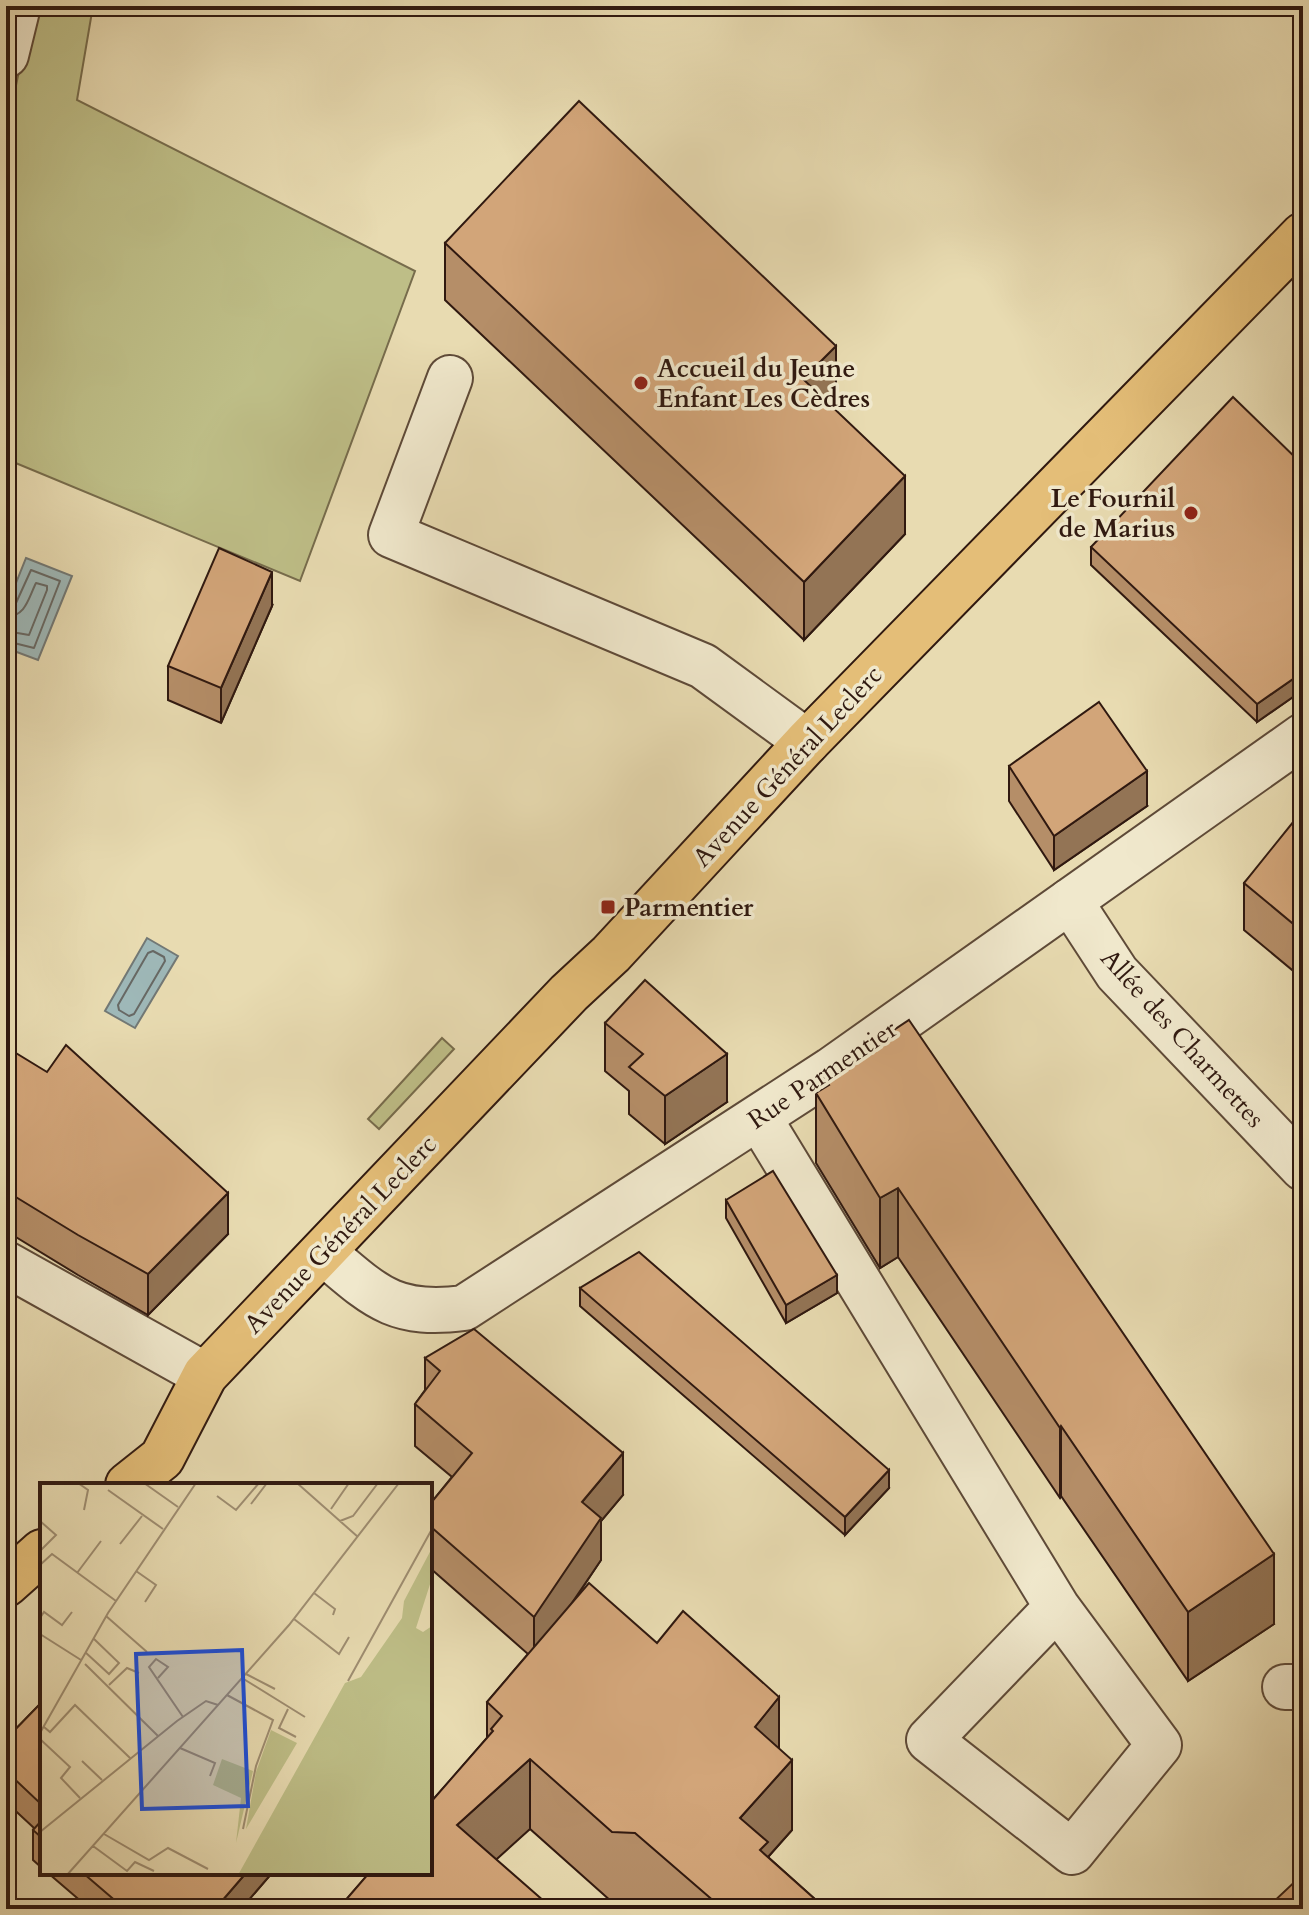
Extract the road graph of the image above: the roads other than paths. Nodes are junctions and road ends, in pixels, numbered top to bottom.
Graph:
1 (18, 6) edge
2 (6, 55) edge
3 (1303, 235) edge
4 (450, 378) dead end
5 (1303, 736) edge
6 (807, 742) junction
7 (1070, 901) junction
8 (759, 1118) junction
9 (1303, 1168) edge
10 (323, 1252) junction
11 (6, 1264) edge
12 (205, 1375) junction
13 (131, 1483) edge
14 (1057, 1607) junction

1 - 2 street
3 - 6 main road, Avenue Général Leclerc
4 - 6 street
5 - 7 street, Rue Parmentier
6 - 10 main road, Avenue Général Leclerc
7 - 8 street, Rue Parmentier
7 - 9 street, Allée des Charmettes
8 - 10 street, Rue Parmentier
8 - 14 street
10 - 12 main road, Avenue Général Leclerc
11 - 12 street
12 - 13 main road, Avenue Général Leclerc
14 - 14 street

